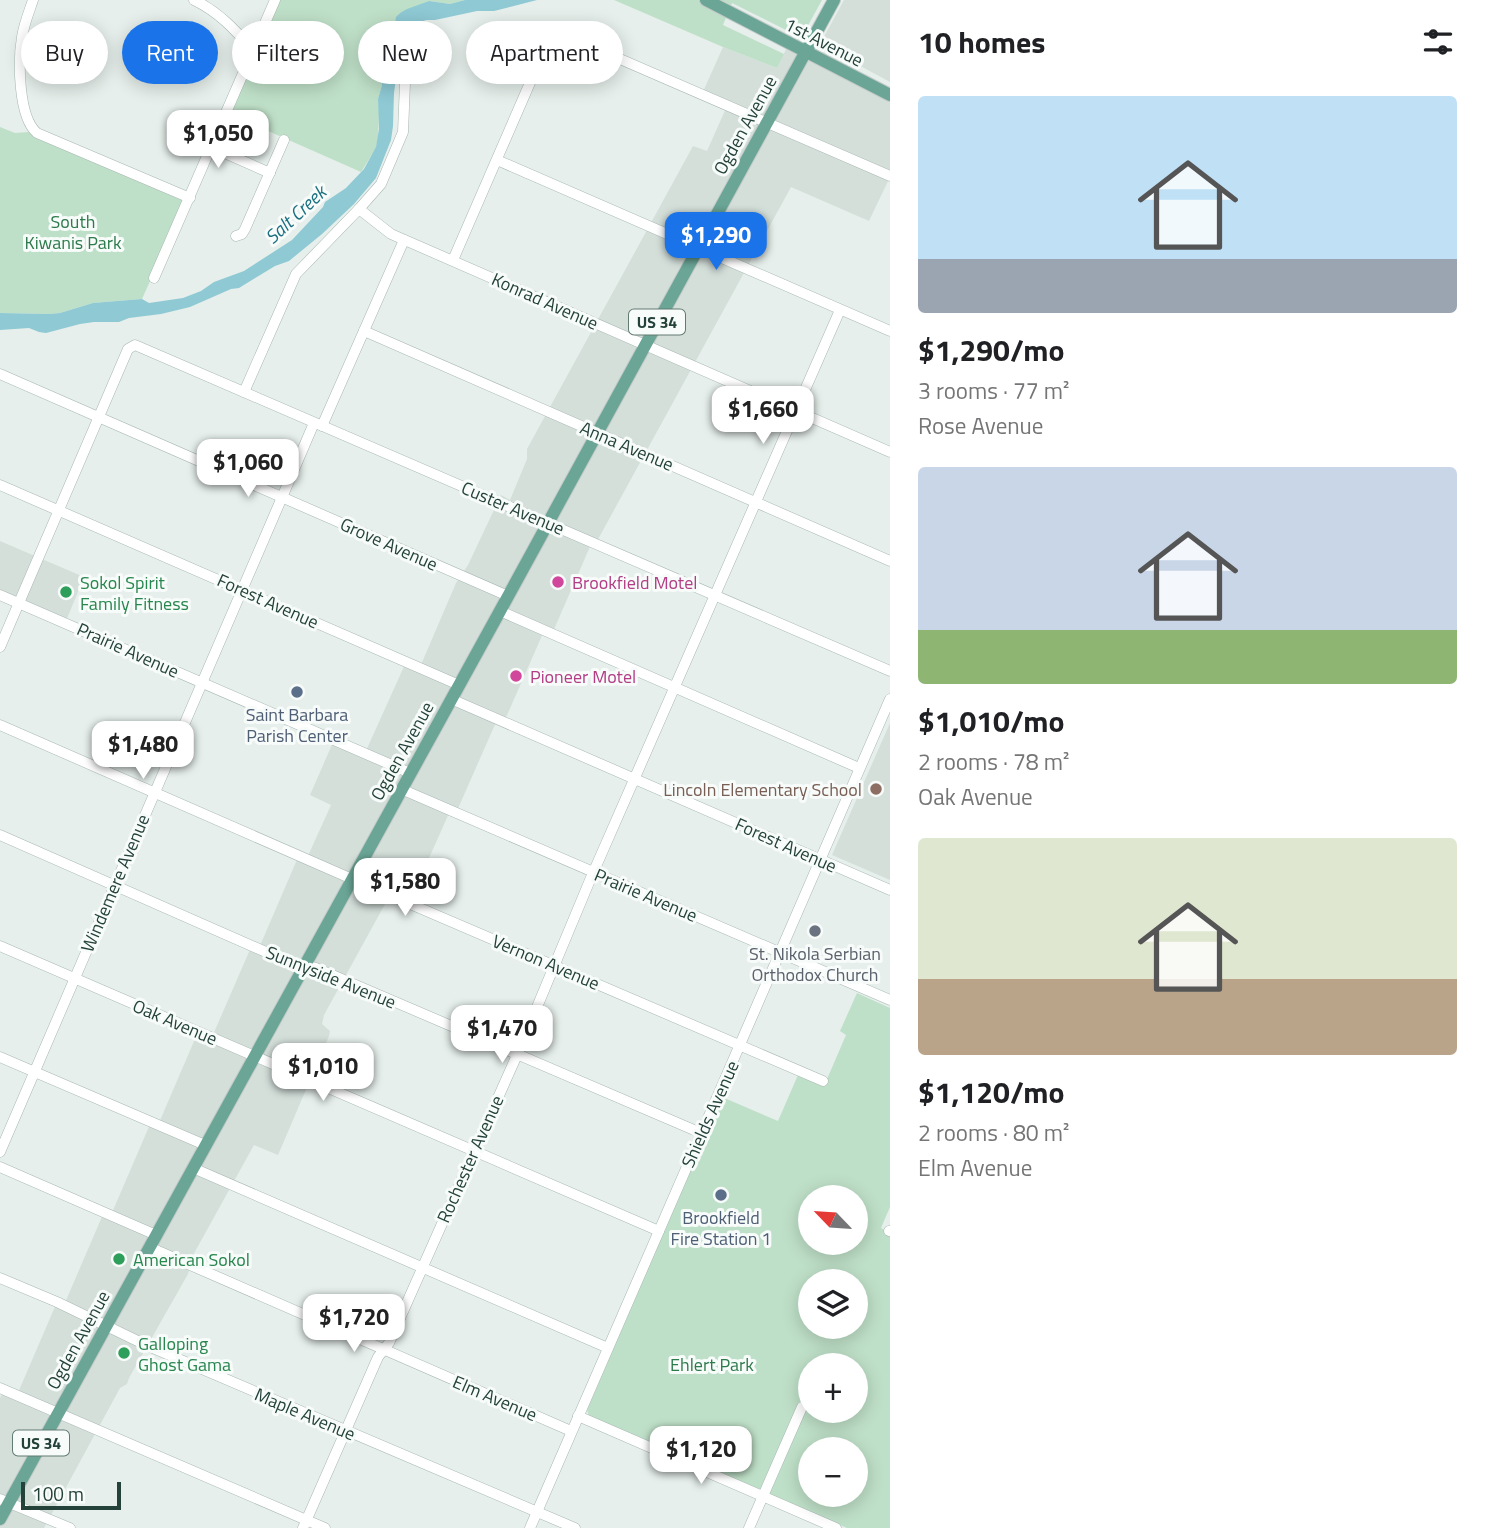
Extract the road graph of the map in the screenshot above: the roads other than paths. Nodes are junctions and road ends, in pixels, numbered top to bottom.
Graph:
1 (33, 0) edge
2 (194, 0) edge
3 (275, 0) edge
4 (706, 0) edge
5 (834, 0) edge
6 (266, 21) edge
7 (232, 27) edge
8 (804, 52) junction
9 (239, 84) edge
10 (405, 84) edge
11 (890, 95) edge
12 (766, 122) junction
13 (284, 140) dead end
14 (211, 147) junction
15 (497, 160) junction
16 (270, 173) junction
17 (890, 176) edge
18 (190, 198) junction
19 (359, 209) junction
20 (236, 236) dead end
21 (404, 240) junction
22 (698, 248) junction
23 (453, 260) junction
24 (154, 278) dead end
25 (840, 310) junction
26 (364, 331) junction
27 (890, 331) edge
28 (645, 344) junction
29 (0, 374) edge
30 (244, 391) junction
31 (796, 411) junction
32 (99, 417) junction
33 (318, 424) junction
34 (596, 433) junction
35 (890, 452) edge
36 (0, 485) edge
37 (282, 497) junction
38 (756, 502) junction
39 (58, 510) junction
40 (547, 522) junction
41 (890, 561) edge
42 (241, 590) junction
43 (0, 594) edge
44 (715, 594) junction
45 (508, 596) junction
46 (19, 603) junction
47 (500, 611) junction
48 (0, 647) edge
49 (890, 671) edge
50 (202, 682) junction
51 (459, 685) junction
52 (674, 686) junction
53 (451, 699) junction
54 (890, 699) edge
55 (0, 725) edge
56 (859, 768) junction
57 (410, 773) junction
58 (634, 779) junction
59 (401, 789) junction
60 (155, 792) junction
61 (0, 835) edge
62 (820, 859) junction
63 (593, 872) junction
64 (352, 879) junction
65 (114, 885) junction
66 (890, 890) edge
67 (0, 946) edge
68 (780, 953) junction
69 (554, 965) junction
70 (304, 966) junction
71 (74, 978) junction
72 (890, 1000) edge
73 (740, 1046) junction
74 (517, 1055) junction
75 (254, 1056) junction
76 (0, 1057) edge
77 (34, 1072) junction
78 (823, 1081) dead end
79 (701, 1133) junction
80 (205, 1146) junction
81 (0, 1152) edge
82 (474, 1152) junction
83 (0, 1167) edge
84 (193, 1168) junction
85 (659, 1231) junction
86 (156, 1235) junction
87 (149, 1247) junction
88 (422, 1268) junction
89 (0, 1278) edge
90 (106, 1325) junction
91 (608, 1348) junction
92 (383, 1350) junction
93 (0, 1388) edge
94 (57, 1413) junction
95 (578, 1416) junction
96 (798, 1416) edge
97 (345, 1431) junction
98 (571, 1431) junction
99 (762, 1496) junction
100 (4, 1501) edge
101 (536, 1512) junction
102 (0, 1519) edge
103 (305, 1524) edge
104 (70, 1528) edge
105 (325, 1528) edge
106 (530, 1528) edge
107 (575, 1528) edge
108 (749, 1528) edge
109 (836, 1528) edge

1 - 18 street
2 - 7 street
3 - 6 street
4 - 8 main road, 1st Avenue
5 - 8 main road, Ogden Avenue / US 34
8 - 11 main road, 1st Avenue
8 - 12 main road, Ogden Avenue / US 34
9 - 14 street
10 - 19 street
12 - 15 street
12 - 17 street
12 - 22 main road, Ogden Avenue / US 34
13 - 16 street
14 - 16 street
14 - 18 street
15 - 22 street
15 - 23 street
16 - 20 street
18 - 24 street
19 - 21 street, Konrad Avenue
19 - 30 street
21 - 23 street, Konrad Avenue
21 - 26 street, Windemere Avenue
22 - 25 street
22 - 28 main road, Ogden Avenue / US 34
23 - 28 street, Konrad Avenue
25 - 27 street
25 - 31 street, Rochester Avenue
26 - 33 street, Windemere Avenue
26 - 34 street, Anna Avenue
28 - 31 street, Konrad Avenue
28 - 34 main road, Ogden Avenue / US 34
29 - 32 street, Grove Avenue
30 - 32 street, Custer Avenue
30 - 33 street, Custer Avenue
31 - 35 street, Konrad Avenue
31 - 38 street, Rochester Avenue
32 - 37 street, Grove Avenue
32 - 39 street
33 - 37 street, Windemere Avenue
33 - 40 street, Custer Avenue
34 - 38 street, Anna Avenue
34 - 40 main road, Ogden Avenue / US 34
36 - 39 street, Forest Avenue
37 - 42 street, Windemere Avenue
37 - 45 street, Grove Avenue
38 - 41 street, Anna Avenue
38 - 44 street, Rochester Avenue
39 - 42 street, Forest Avenue
39 - 46 street
40 - 44 street, Custer Avenue
40 - 45 main road, Ogden Avenue / US 34
42 - 50 street, Windemere Avenue
42 - 51 street, Forest Avenue
43 - 46 street, Prairie Avenue
44 - 49 street, Custer Avenue
44 - 52 street, Rochester Avenue
45 - 47 main road, Ogden Avenue / US 34
46 - 48 street
46 - 50 street, Prairie Avenue
47 - 51 main road, Ogden Avenue / US 34
47 - 52 street
50 - 57 street, Prairie Avenue
50 - 60 street, Windemere Avenue
51 - 53 main road, Ogden Avenue / US 34
52 - 56 street
52 - 58 street, Rochester Avenue
53 - 57 main road, Ogden Avenue / US 34
53 - 58 street, Forest Avenue
54 - 56 street, Shields Avenue
55 - 60 street, Vernon Avenue
56 - 62 street, Shields Avenue
57 - 59 main road, Ogden Avenue / US 34
58 - 62 street, Forest Avenue
58 - 63 street, Rochester Avenue
59 - 63 street, Prairie Avenue
59 - 64 main road, Ogden Avenue / US 34
60 - 64 street, Vernon Avenue
60 - 65 street, Windemere Avenue
61 - 65 street, Sunnyside Avenue
62 - 66 street, Forest Avenue
62 - 68 street, Shields Avenue
63 - 68 street, Prairie Avenue
63 - 69 street, Rochester Avenue
64 - 69 street, Vernon Avenue
64 - 70 main road, Ogden Avenue / US 34
65 - 70 street, Sunnyside Avenue
65 - 71 street, Windemere Avenue
67 - 71 street, Oak Avenue
68 - 72 street, Prairie Avenue
68 - 73 street, Shields Avenue
69 - 73 street, Vernon Avenue
69 - 74 street, Rochester Avenue
70 - 74 street, Sunnyside Avenue
70 - 75 main road, Ogden Avenue / US 34
71 - 75 street, Oak Avenue
71 - 77 street, Windemere Avenue
73 - 78 street, Vernon Avenue
73 - 79 street, Shields Avenue
74 - 79 street, Sunnyside Avenue
74 - 82 street, Rochester Avenue
75 - 80 main road, Ogden Avenue / US 34
75 - 82 street, Oak Avenue
76 - 77 street
77 - 80 street
77 - 81 street, Windemere Avenue
79 - 85 street, Shields Avenue
80 - 84 main road, Ogden Avenue / US 34
82 - 85 street, Oak Avenue
82 - 88 street, Rochester Avenue
83 - 86 street
84 - 86 main road, Ogden Avenue / US 34
84 - 88 street
85 - 91 street, Shields Avenue
86 - 87 main road, Ogden Avenue / US 34
87 - 90 main road, Ogden Avenue / US 34
87 - 92 street, Elm Avenue
88 - 91 street
88 - 92 street, Rochester Avenue
89 - 90 street, Maple Avenue
90 - 94 main road, Ogden Avenue / US 34
90 - 97 street, Maple Avenue
91 - 95 street, Shields Avenue
92 - 97 street, Rochester Avenue
92 - 98 street, Elm Avenue
93 - 94 street
94 - 100 main road, Ogden Avenue / US 34
94 - 103 street
95 - 98 street, Shields Avenue
95 - 99 street
96 - 99 street
97 - 101 street, Maple Avenue
97 - 103 street, Rochester Avenue
98 - 101 street, Shields Avenue
99 - 108 street
99 - 109 street
100 - 102 main road, Ogden Avenue / US 34
100 - 104 street
101 - 106 street, Shields Avenue
101 - 107 street, Maple Avenue
103 - 105 street

